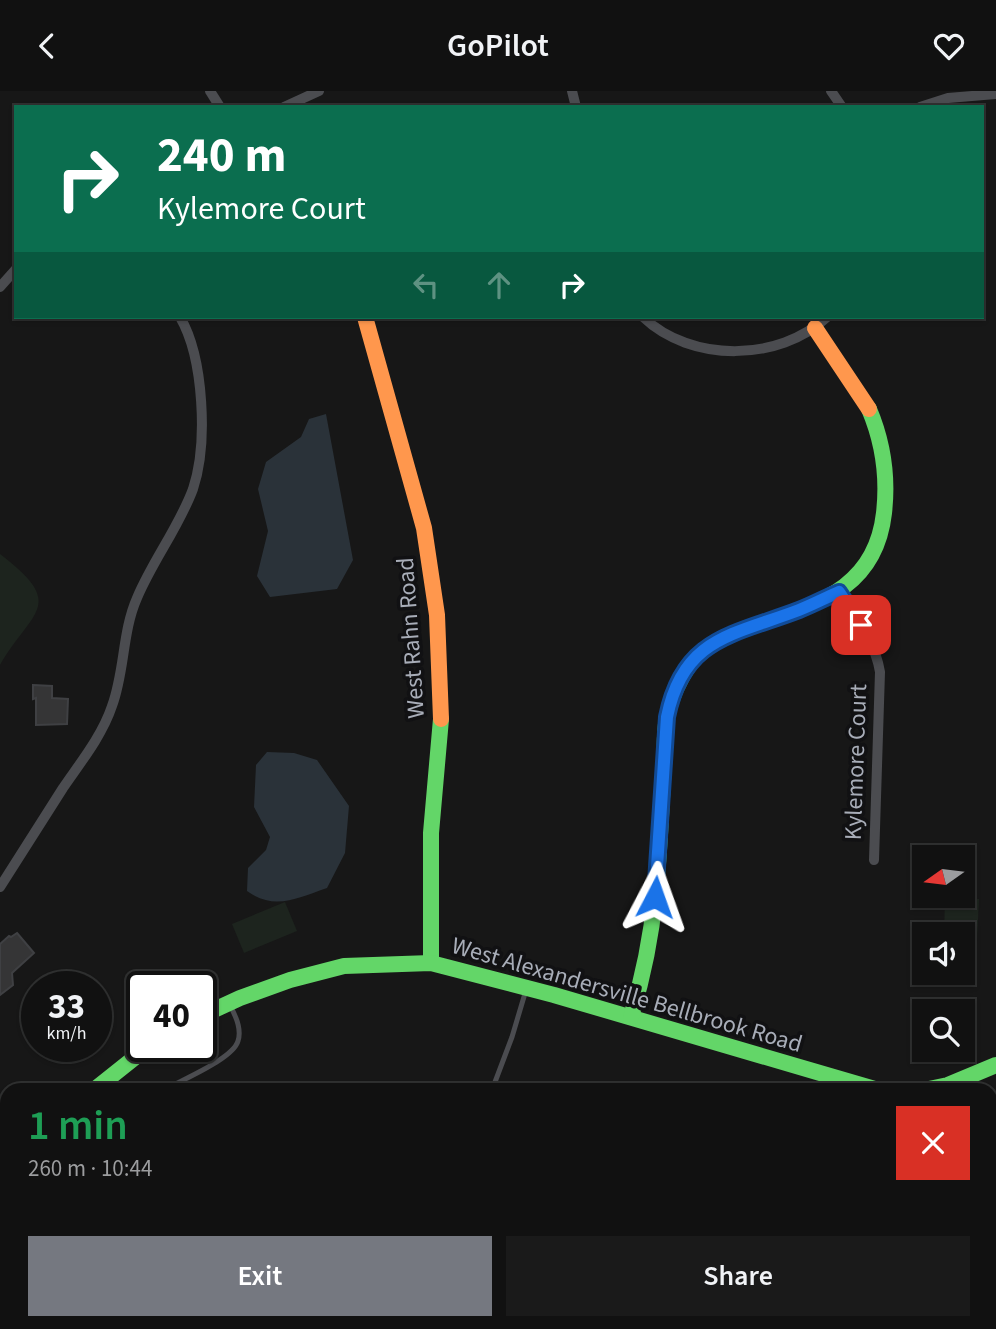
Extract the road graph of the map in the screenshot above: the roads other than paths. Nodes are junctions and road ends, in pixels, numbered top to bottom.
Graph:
1 (319, 91) edge
2 (996, 94) edge
3 (288, 105) edge
4 (926, 105) edge
5 (14, 270) edge
6 (0, 287) edge
7 (181, 319) edge
8 (366, 319) edge
9 (645, 319) edge
10 (825, 319) edge
11 (815, 328) junction
12 (839, 592) junction
13 (874, 860) dead end
14 (0, 887) edge
15 (431, 963) junction
16 (527, 987) junction
17 (229, 1002) junction
18 (217, 1008) edge
19 (631, 1017) junction
20 (129, 1062) edge
21 (996, 1065) edge
22 (103, 1083) edge
23 (177, 1083) edge
24 (495, 1083) edge
25 (854, 1083) edge
26 (953, 1083) edge

1 - 3 street
2 - 4 street
5 - 6 street
7 - 14 street
8 - 15 street, West Rahn Road
9 - 11 street
10 - 11 street
11 - 12 street
12 - 13 street, Kylemore Court
12 - 19 street
15 - 16 street, West Alexandersville Bellbrook Road
15 - 17 street, West Alexandersville Bellbrook Road
16 - 19 street, West Alexandersville Bellbrook Road
16 - 24 lane
17 - 18 street, West Alexandersville Bellbrook Road
17 - 23 lane
19 - 25 street, West Alexandersville Bellbrook Road
20 - 22 street
21 - 26 street

